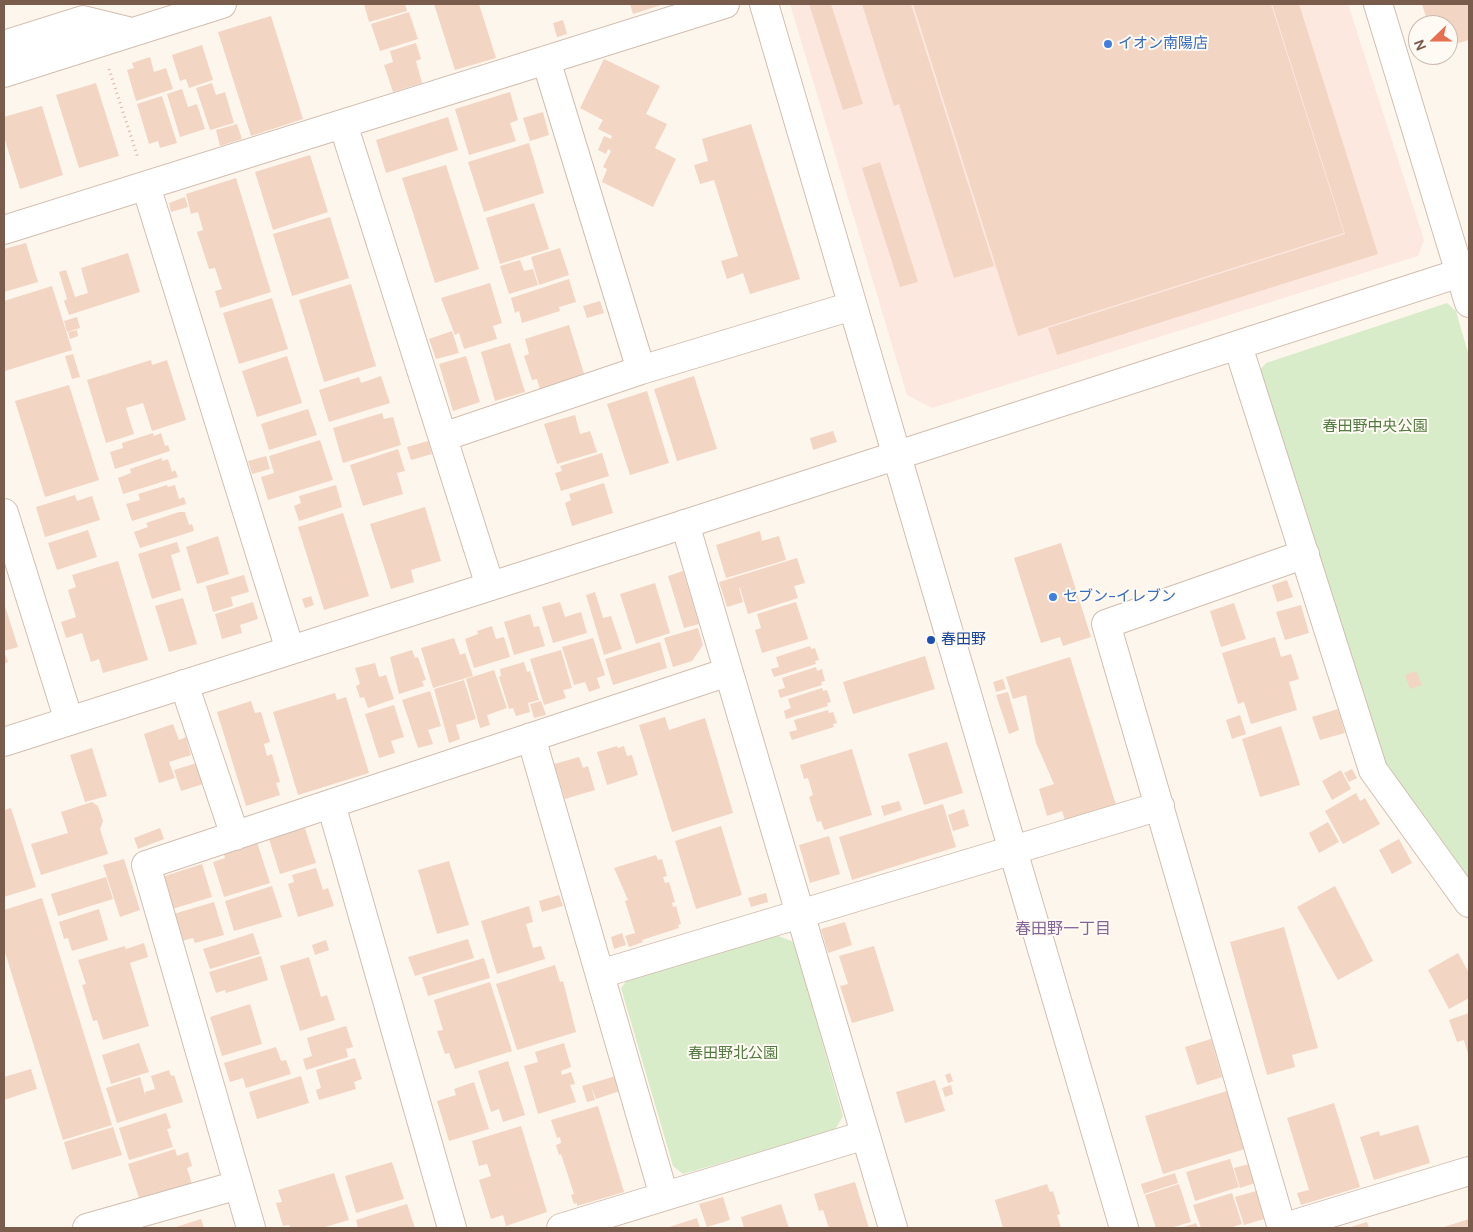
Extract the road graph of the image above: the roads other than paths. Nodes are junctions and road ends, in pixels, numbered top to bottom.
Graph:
1 (222, 4) edge
2 (725, 4) edge
3 (764, 4) edge
4 (1378, 4) edge
5 (132, 32) junction
6 (4, 44) edge
7 (546, 60) junction
8 (4, 73) edge
9 (343, 124) junction
10 (146, 186) junction
11 (4, 230) edge
12 (1465, 272) edge
13 (1469, 303) edge
14 (852, 306) junction
15 (1238, 346) junction
16 (641, 370) junction
17 (443, 437) junction
18 (896, 456) junction
19 (5, 524) edge
20 (685, 524) junction
21 (1305, 554) junction
22 (490, 586) junction
23 (290, 650) junction
24 (728, 672) junction
25 (184, 684) junction
26 (69, 721) junction
27 (531, 737) junction
28 (4, 742) edge
29 (331, 804) junction
30 (1160, 806) junction
31 (235, 836) junction
32 (1012, 850) junction
33 (1469, 903) edge
34 (800, 914) junction
35 (600, 974) junction
36 (864, 1135) junction
37 (1469, 1172) edge
38 (238, 1185) junction
39 (664, 1196) junction
40 (87, 1228) edge
41 (251, 1228) edge
42 (452, 1228) edge
43 (561, 1228) edge
44 (892, 1228) edge
45 (1124, 1228) edge
46 (1282, 1228) edge

1 - 5 street
2 - 7 street
3 - 14 street
4 - 12 street
5 - 6 street
5 - 8 street
7 - 9 street
7 - 16 street
9 - 10 street
9 - 17 street
10 - 11 street
10 - 23 street
12 - 13 street
12 - 15 street
14 - 16 street
14 - 18 street
15 - 18 street
15 - 21 street
16 - 17 street
17 - 22 street
18 - 20 street
18 - 32 street
19 - 26 street
20 - 22 street
20 - 24 street
21 - 30 street
21 - 33 street
22 - 23 street
23 - 25 street
24 - 27 street
24 - 34 street
25 - 26 street
25 - 31 street
26 - 28 street
27 - 29 street
27 - 35 street
29 - 31 street
29 - 42 street
30 - 32 street
30 - 46 street
31 - 38 street
32 - 34 street
32 - 45 street
34 - 35 street
34 - 36 street
35 - 39 street
36 - 39 street
36 - 44 street
37 - 46 street
38 - 40 street
38 - 41 street
39 - 43 street

